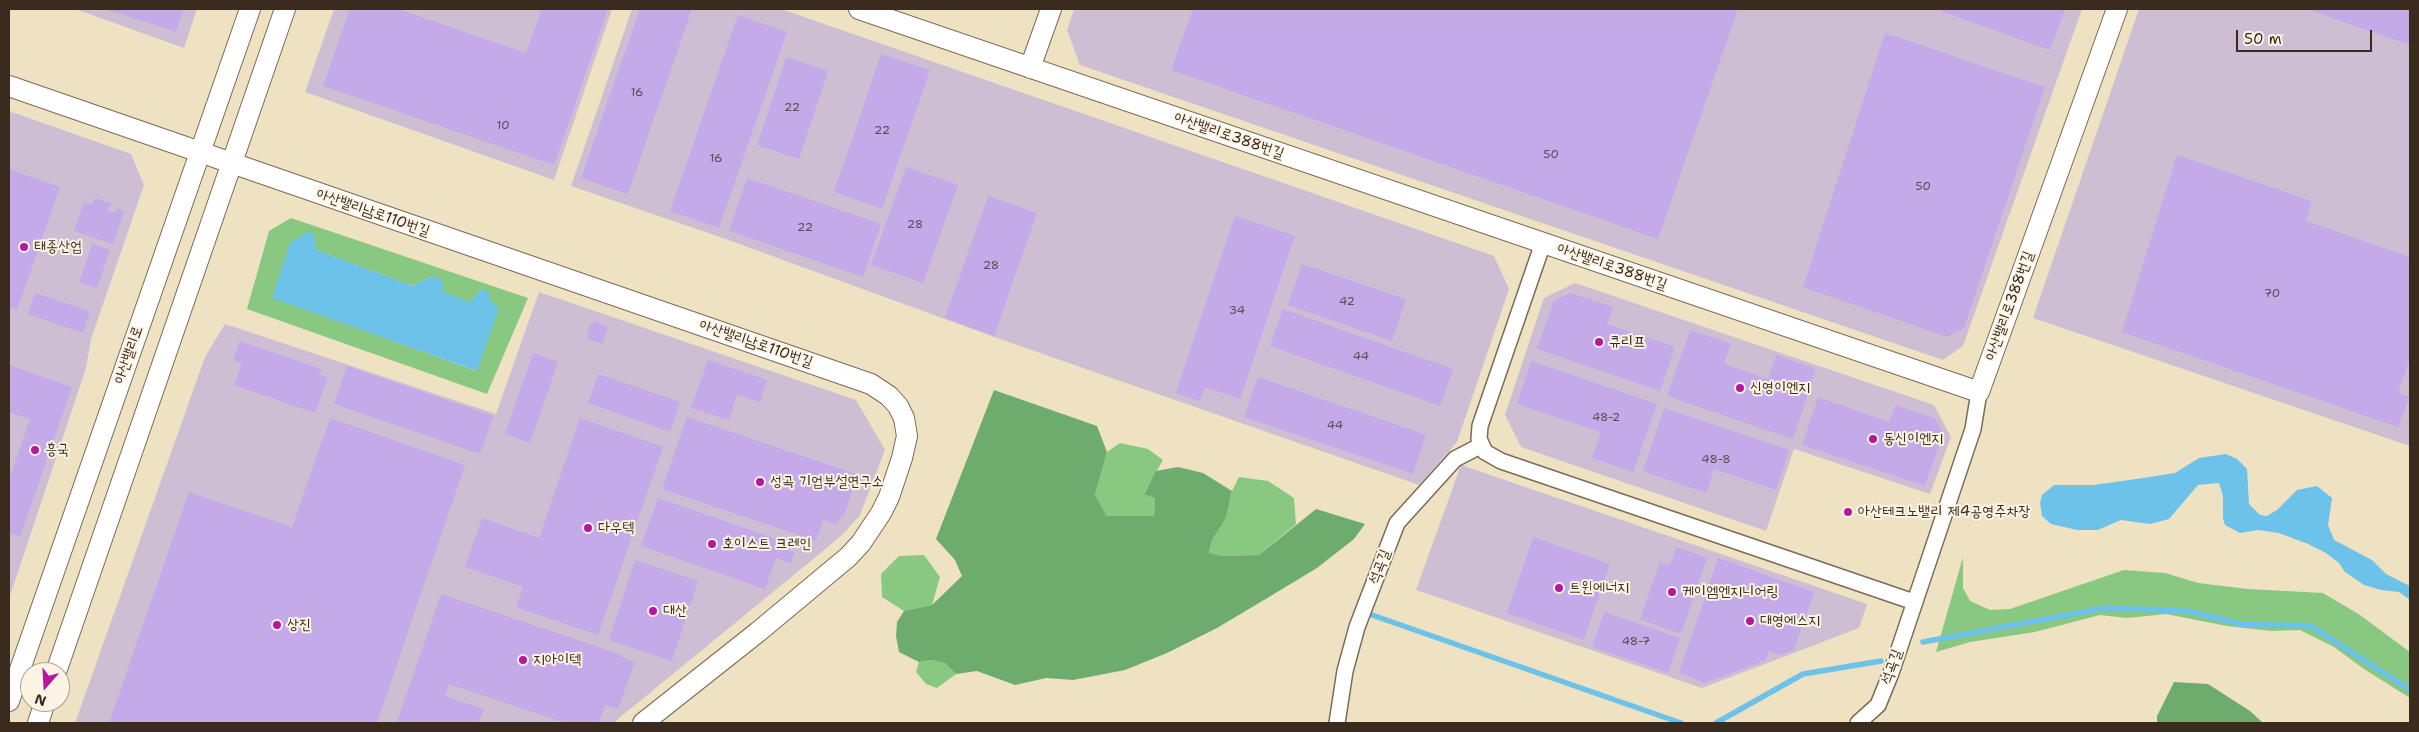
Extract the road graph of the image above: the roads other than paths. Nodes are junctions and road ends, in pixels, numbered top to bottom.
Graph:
1 (250, 9) edge
2 (285, 9) edge
3 (859, 9) edge
4 (1051, 9) edge
5 (2117, 9) edge
6 (1030, 68) junction
7 (9, 86) edge
8 (198, 152) junction
9 (231, 164) junction
10 (1543, 243) junction
11 (1979, 392) junction
12 (1480, 446) junction
13 (1914, 602) junction
14 (59, 662) edge
15 (9, 701) edge
16 (642, 723) edge
17 (1337, 723) edge
18 (1858, 723) edge

1 - 8 street, 아산밸리로
2 - 9 street
3 - 6 street, 아산밸리로388번길
4 - 6 street
5 - 11 street, 아산밸리로388번길
6 - 10 street, 아산밸리로388번길
7 - 8 street, 아산밸리남로110번길
8 - 9 street, 아산밸리남로110번길
8 - 15 street, 아산밸리로
9 - 14 street
9 - 16 street, 아산밸리남로110번길
10 - 11 street, 아산밸리로388번길
10 - 12 street
11 - 13 street, 석곡길
12 - 13 street
12 - 17 street, 석곡길
13 - 18 street, 석곡길

